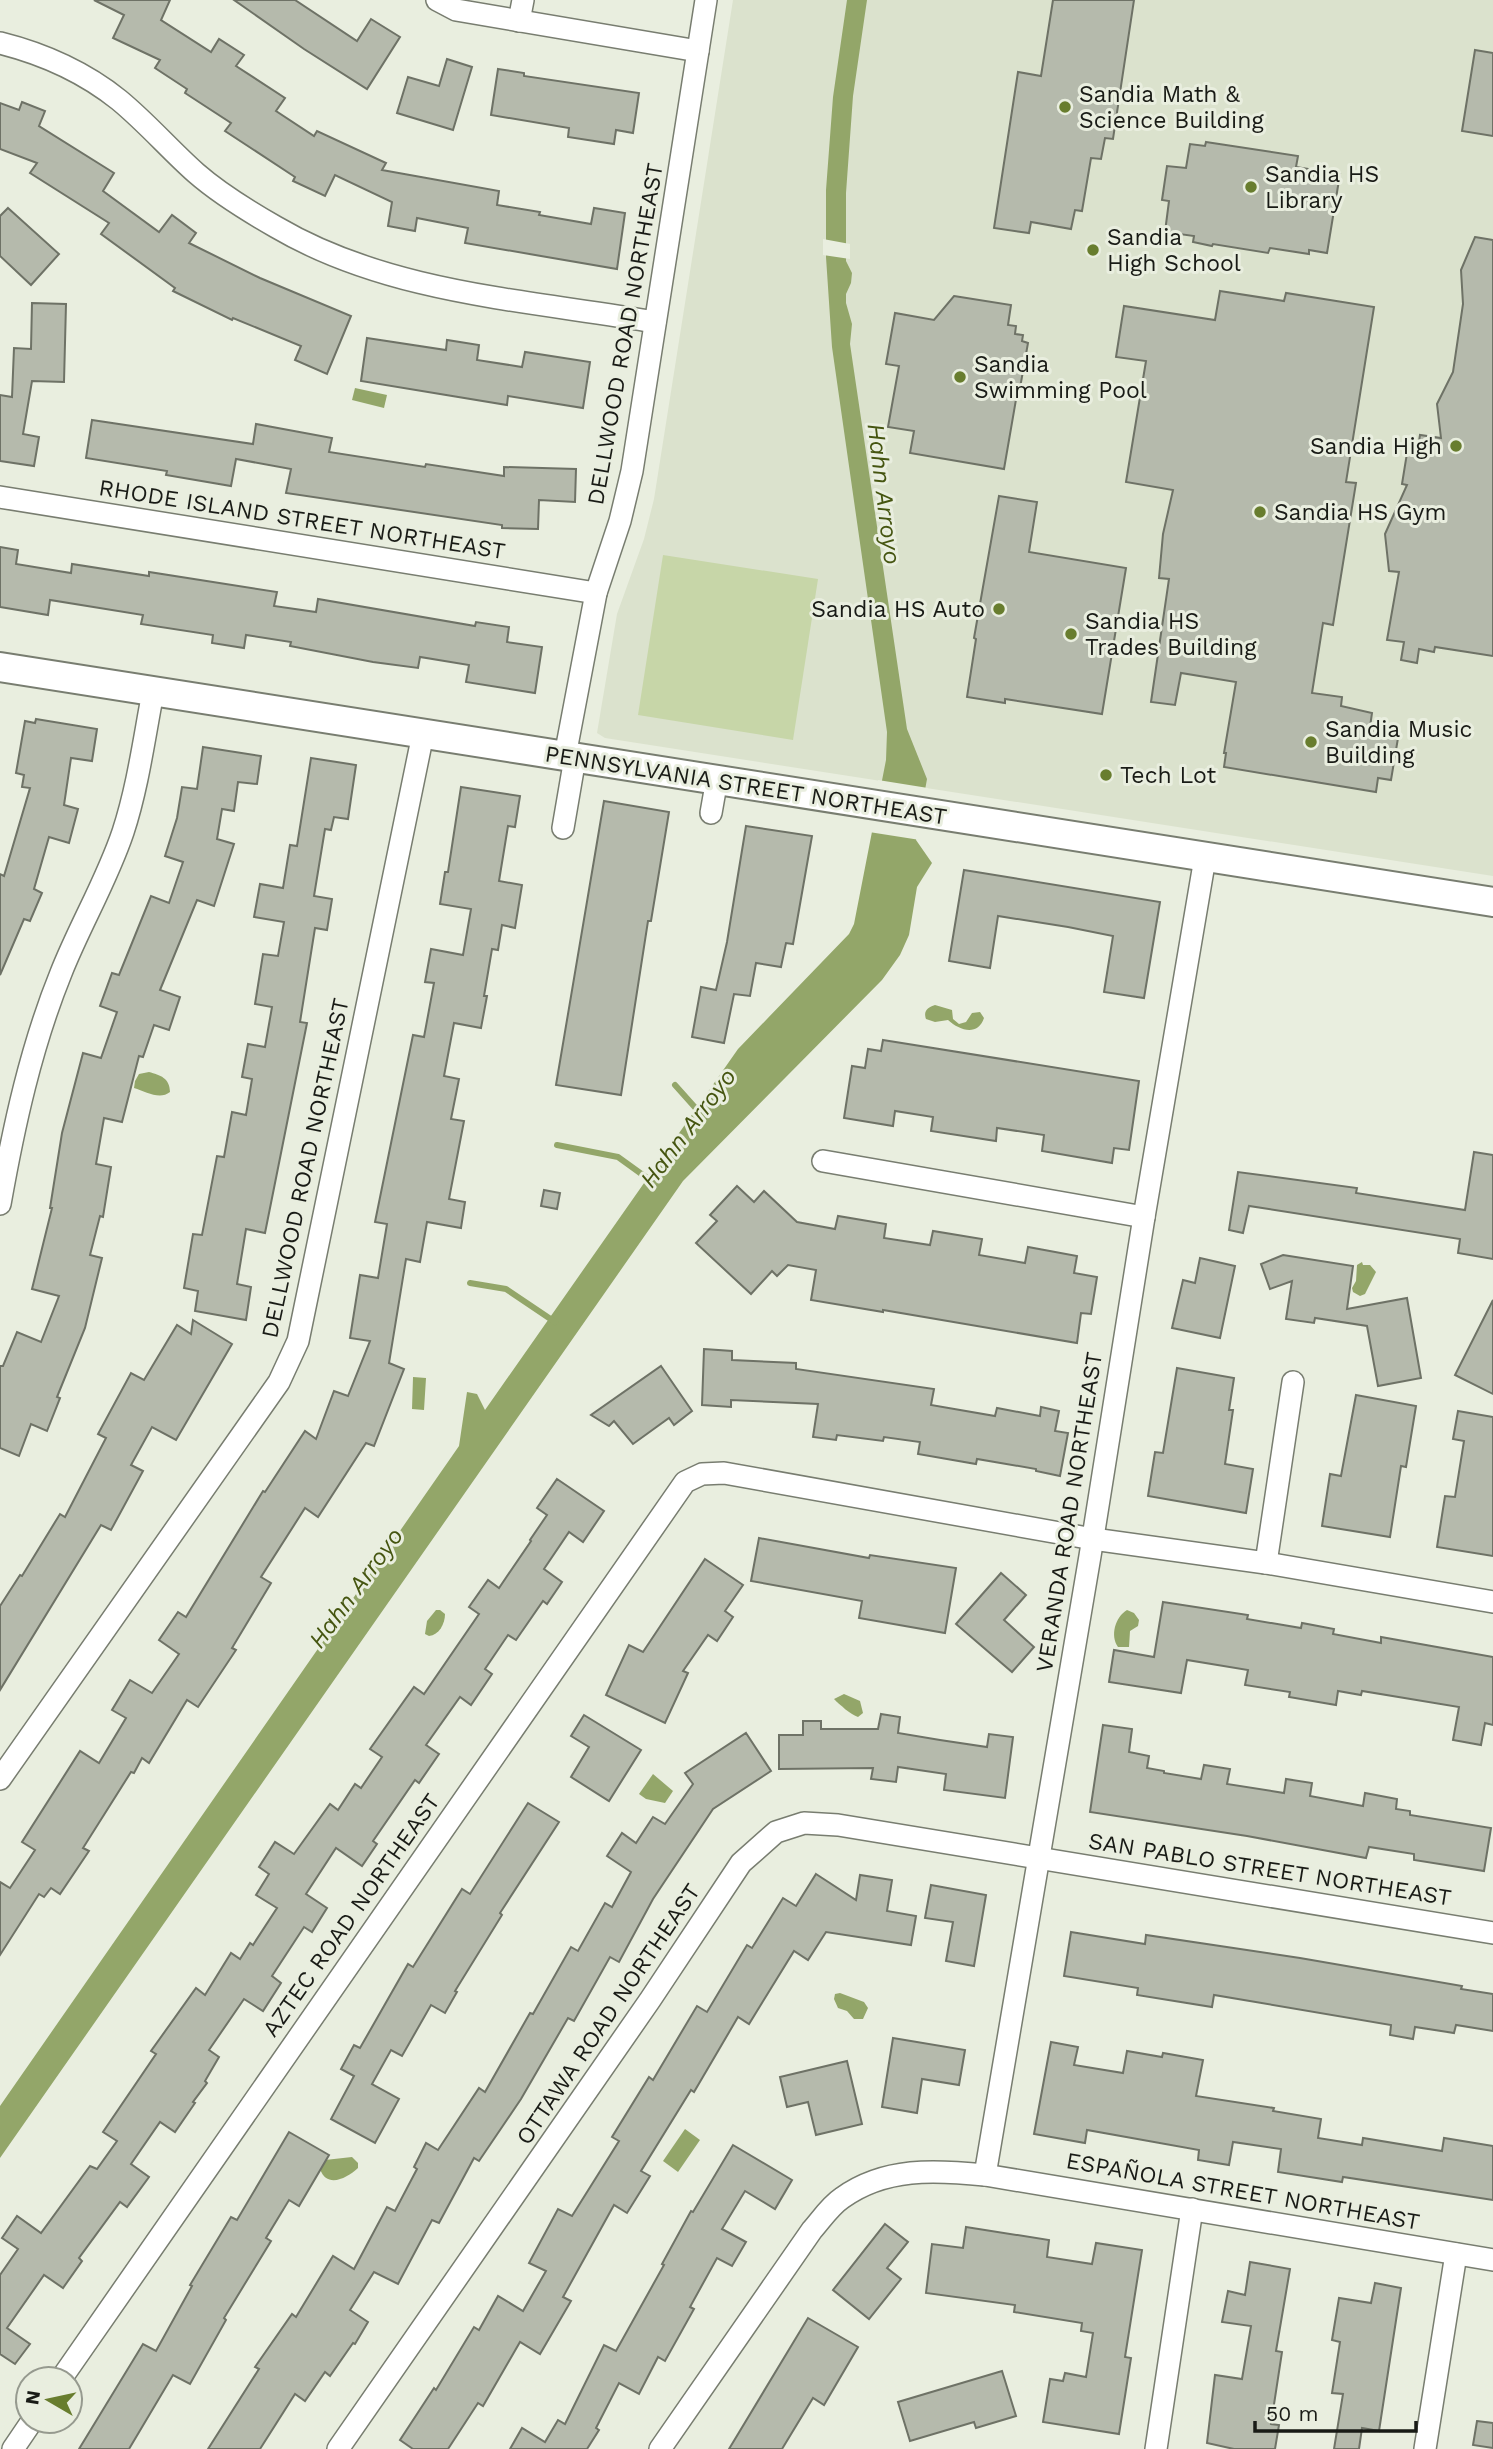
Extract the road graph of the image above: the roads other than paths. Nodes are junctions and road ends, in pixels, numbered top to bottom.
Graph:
1 (437, 0) edge
2 (706, 0) edge
3 (521, 10) edge
4 (0, 43) edge
5 (698, 51) junction
6 (656, 322) junction
7 (0, 497) edge
8 (596, 593) junction
9 (0, 667) edge
10 (153, 692) junction
11 (423, 734) junction
12 (570, 757) junction
13 (717, 779) junction
14 (711, 813) dead end
15 (563, 828) dead end
16 (1206, 858) junction
17 (1493, 902) edge
18 (823, 1161) dead end
19 (0, 1203) edge
20 (1144, 1217) junction
21 (1293, 1382) dead end
22 (1093, 1539) junction
23 (1266, 1563) junction
24 (1493, 1602) edge
25 (0, 1779) edge
26 (1038, 1857) junction
27 (1493, 1933) edge
28 (985, 2175) junction
29 (1192, 2209) junction
30 (1456, 2254) junction
31 (1493, 2260) edge
32 (71, 2365) edge
33 (338, 2449) edge
34 (660, 2449) edge
35 (1156, 2449) edge
36 (1425, 2449) edge

1 - 3 street
2 - 5 street, DELLWOOD ROAD NORTHEAST
3 - 5 street
4 - 6 street
5 - 6 street, DELLWOOD ROAD NORTHEAST
6 - 8 street, DELLWOOD ROAD NORTHEAST
7 - 8 street, RHODE ISLAND STREET NORTHEAST
8 - 12 street, DELLWOOD ROAD NORTHEAST
9 - 10 street, PENNSYLVANIA STREET NORTHEAST
10 - 11 street, PENNSYLVANIA STREET NORTHEAST
10 - 19 street
11 - 12 street, PENNSYLVANIA STREET NORTHEAST
11 - 25 street, DELLWOOD ROAD NORTHEAST
12 - 13 street, PENNSYLVANIA STREET NORTHEAST
12 - 15 street
13 - 14 street
13 - 16 street, PENNSYLVANIA STREET NORTHEAST
16 - 17 street, PENNSYLVANIA STREET NORTHEAST
16 - 20 street, VERANDA ROAD NORTHEAST
18 - 20 street
20 - 22 street, VERANDA ROAD NORTHEAST
21 - 23 street
22 - 23 street
22 - 26 street, VERANDA ROAD NORTHEAST
22 - 32 street, AZTEC ROAD NORTHEAST
23 - 24 street
26 - 27 street, SAN PABLO STREET NORTHEAST
26 - 28 street, VERANDA ROAD NORTHEAST
26 - 33 street, OTTAWA ROAD NORTHEAST
28 - 29 street, ESPAÑOLA STREET NORTHEAST
28 - 34 street, ESPAÑOLA STREET NORTHEAST
29 - 30 street, ESPAÑOLA STREET NORTHEAST
29 - 35 street
30 - 31 street, ESPAÑOLA STREET NORTHEAST
30 - 36 street

